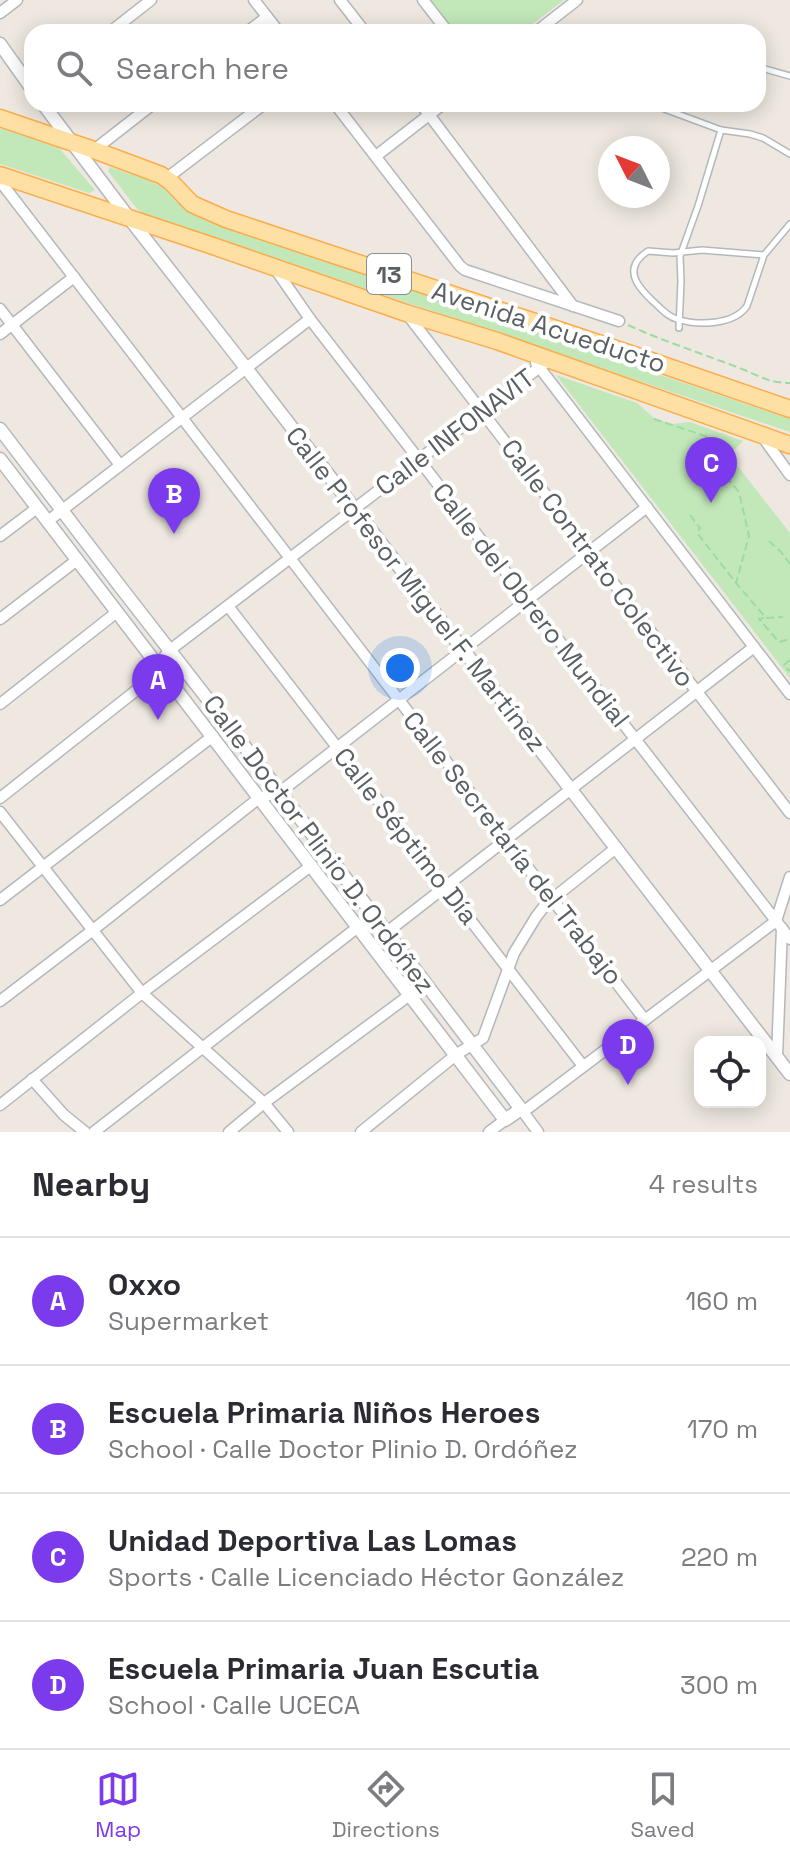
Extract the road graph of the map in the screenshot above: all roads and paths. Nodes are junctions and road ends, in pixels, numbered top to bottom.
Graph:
1 (17, 0) edge
2 (151, 0) edge
3 (254, 0) edge
4 (340, 0) edge
5 (423, 0) edge
6 (577, 0) edge
7 (0, 13) edge
8 (267, 17) junction
9 (120, 24) edge
10 (258, 24) edge
11 (273, 24) edge
12 (359, 24) edge
13 (442, 24) edge
14 (546, 24) edge
15 (0, 44) edge
16 (766, 69) edge
17 (790, 76) edge
18 (24, 78) edge
19 (49, 112) edge
20 (143, 112) edge
21 (254, 112) edge
22 (341, 112) edge
23 (427, 112) edge
24 (433, 112) edge
25 (673, 112) edge
26 (429, 115) junction
27 (0, 118) edge
28 (721, 130) junction
29 (73, 143) junction
30 (94, 150) junction
31 (790, 154) edge
32 (376, 156) junction
33 (0, 178) edge
34 (167, 178) junction
35 (129, 218) junction
36 (790, 224) edge
37 (681, 252) junction
38 (764, 255) junction
39 (275, 268) junction
40 (74, 277) junction
41 (573, 306) junction
42 (0, 309) edge
43 (406, 313) junction
44 (310, 319) junction
45 (679, 320) junction
46 (619, 321) joint
47 (12, 325) junction
48 (679, 328) dead end
49 (0, 334) edge
50 (544, 364) junction
51 (246, 368) junction
52 (790, 383) edge
53 (790, 409) edge
54 (482, 411) junction
55 (182, 418) junction
56 (654, 419) dead end
57 (0, 429) edge
58 (762, 436) junction
59 (790, 445) edge
60 (0, 459) edge
61 (419, 460) junction
62 (120, 465) junction
63 (790, 475) edge
64 (647, 507) junction
65 (37, 508) junction
66 (355, 509) junction
67 (62, 510) junction
68 (690, 515) dead end
69 (48, 521) junction
70 (0, 536) edge
71 (769, 541) dead end
72 (589, 552) junction
73 (290, 558) junction
74 (77, 560) junction
75 (790, 564) edge
76 (736, 583) junction
77 (122, 589) junction
78 (108, 600) junction
79 (527, 600) junction
80 (228, 606) junction
81 (117, 612) junction
82 (783, 617) dead end
83 (766, 618) junction
84 (0, 619) edge
85 (790, 639) edge
86 (754, 647) junction
87 (170, 650) junction
88 (463, 650) junction
89 (790, 660) edge
90 (162, 670) junction
91 (790, 671) edge
92 (697, 691) junction
93 (790, 694) edge
94 (399, 700) junction
95 (0, 704) edge
96 (213, 736) junction
97 (635, 739) junction
98 (337, 747) junction
99 (571, 789) junction
100 (280, 792) junction
101 (0, 798) edge
102 (259, 798) junction
103 (0, 812) edge
104 (790, 813) edge
105 (506, 839) junction
106 (616, 848) junction
107 (312, 865) junction
108 (45, 867) junction
109 (790, 877) edge
110 (445, 887) junction
111 (552, 899) junction
112 (0, 900) edge
113 (779, 925) junction
114 (358, 927) junction
115 (383, 927) junction
116 (93, 930) junction
117 (790, 939) edge
118 (508, 968) junction
119 (710, 971) junction
120 (142, 993) junction
121 (411, 994) junction
122 (0, 1001) edge
123 (645, 1020) junction
124 (473, 1045) junction
125 (202, 1047) junction
126 (457, 1054) junction
127 (777, 1057) junction
128 (583, 1066) junction
129 (790, 1074) edge
130 (32, 1079) junction
131 (264, 1103) junction
132 (0, 1105) edge
133 (522, 1110) junction
134 (505, 1120) junction
135 (85, 1132) edge
136 (94, 1132) edge
137 (229, 1132) edge
138 (288, 1132) edge
139 (361, 1132) edge
140 (489, 1132) edge
141 (538, 1132) edge

1 - 7 street
2 - 9 street
3 - 8 street
4 - 12 street
5 - 13 street
6 - 14 street
8 - 10 street
8 - 11 street
15 - 18 street
16 - 17 lane
19 - 29 street, Calle Profesor Miguel F. Martínez
20 - 30 street
21 - 34 street
22 - 32 street
23 - 26 street
24 - 26 street
25 - 28 lane
26 - 32 street
26 - 41 street
27 - 29 main road, Avenida Acueducto / 13
28 - 31 lane
28 - 37 lane
29 - 30 main road, Avenida Acueducto / 13
29 - 35 street, Calle Profesor Miguel F. Martínez
30 - 34 main road, Avenida Acueducto / 13
32 - 41 street
33 - 35 main road, Avenida Acueducto / 13
33 - 40 street, Calle Secretaría del Trabajo
34 - 53 main road, Avenida Acueducto / 13
35 - 39 main road, Avenida Acueducto / 13
35 - 51 street, Calle Profesor Miguel F. Martínez
36 - 38 lane
37 - 38 lane
37 - 45 lane
37 - 45 lane
38 - 45 lane
39 - 43 main road, Avenida Acueducto / 13
39 - 44 street, Calle del Obrero Mundial
40 - 47 street
40 - 55 street, Calle Secretaría del Trabajo
41 - 46 street
42 - 47 street
43 - 50 main road, Avenida Acueducto / 13
43 - 54 street, Calle Contrato Colectivo
44 - 51 street
44 - 61 street, Calle del Obrero Mundial
45 - 48 lane
46 - 52 path
47 - 49 street
47 - 62 street
50 - 54 street, Calle INFONAVIT
50 - 58 main road, Avenida Acueducto / 13
50 - 64 street
51 - 55 street
51 - 66 street, Calle Profesor Miguel F. Martínez
54 - 61 street, Calle INFONAVIT
54 - 72 street, Calle Contrato Colectivo
55 - 62 street
55 - 73 street, Calle Secretaría del Trabajo
56 - 76 path
57 - 67 street, Calle Doctor Plinio D. Ordóñez
58 - 59 main road, Avenida Acueducto / 13
58 - 63 street
60 - 65 street, Calle Doctor Plinio D. Ordóñez
61 - 66 street, Calle INFONAVIT
61 - 79 street, Calle del Obrero Mundial
62 - 67 street
64 - 72 street
64 - 86 street
65 - 69 street, Calle Doctor Plinio D. Ordóñez
65 - 70 street
66 - 73 street, Calle INFONAVIT
66 - 88 street, Calle Profesor Miguel F. Martínez
67 - 69 street
67 - 77 street, Calle Doctor Plinio D. Ordóñez
68 - 76 path
69 - 74 street, Calle Doctor Plinio D. Ordóñez
71 - 75 path
72 - 79 street
72 - 92 street, Calle Contrato Colectivo
73 - 80 street, Calle INFONAVIT
73 - 94 street, Calle Secretaría del Trabajo
74 - 78 street, Calle Doctor Plinio D. Ordóñez
74 - 84 street
76 - 83 path
77 - 78 street
77 - 87 street, Calle Doctor Plinio D. Ordóñez
78 - 81 street, Calle Doctor Plinio D. Ordóñez
79 - 88 street
79 - 97 street, Calle del Obrero Mundial
80 - 87 street, Calle INFONAVIT
80 - 98 street, Calle Séptimo Día
81 - 90 street, Calle Doctor Plinio D. Ordóñez
81 - 95 street
82 - 83 path
83 - 85 path
86 - 92 street
86 - 93 street
87 - 90 street
87 - 100 street, Calle Doctor Plinio D. Ordóñez
88 - 94 street
88 - 99 street, Calle Profesor Miguel F. Martínez
89 - 91 path
90 - 96 street, Calle Doctor Plinio D. Ordóñez
90 - 101 street
92 - 97 street
92 - 104 street, Calle Contrato Colectivo
94 - 98 street
94 - 105 street, Calle Secretaría del Trabajo
96 - 102 street, Calle Doctor Plinio D. Ordóñez
96 - 108 street
97 - 99 street
97 - 113 street, Calle del Obrero Mundial
98 - 100 street
98 - 110 street, Calle Séptimo Día
99 - 105 street
99 - 106 street, Calle Profesor Miguel F. Martínez
100 - 102 street
100 - 115 street, Calle Doctor Plinio D. Ordóñez
102 - 107 street, Calle Doctor Plinio D. Ordóñez
102 - 116 street
103 - 108 street
105 - 110 street
105 - 111 street, Calle Secretaría del Trabajo
106 - 111 street
106 - 119 street, Calle Profesor Miguel F. Martínez
107 - 114 street, Calle Doctor Plinio D. Ordóñez
107 - 120 street
108 - 112 street
108 - 116 street
109 - 113 street
110 - 115 street
110 - 118 street, Calle Séptimo Día
111 - 118 street
111 - 123 street, Calle Secretaría del Trabajo
113 - 117 street, Calle del Obrero Mundial
113 - 119 street
113 - 127 street
114 - 115 street
114 - 121 street, Calle Doctor Plinio D. Ordóñez
114 - 125 street
115 - 124 street, Calle Doctor Plinio D. Ordóñez
116 - 120 street
116 - 122 street
118 - 124 street
118 - 128 street, Calle Séptimo Día
119 - 123 street
119 - 127 street, Calle Profesor Miguel F. Martínez
120 - 125 street
120 - 130 street
121 - 126 street, Calle Doctor Plinio D. Ordóñez
121 - 131 street
123 - 128 street
124 - 126 street
124 - 133 street, Calle Doctor Plinio D. Ordóñez
125 - 131 street
125 - 136 street
126 - 134 street, Calle Doctor Plinio D. Ordóñez
126 - 139 street
127 - 129 street, Calle Profesor Miguel F. Martínez
128 - 133 street
130 - 132 street
130 - 135 street
131 - 137 street
131 - 138 street
133 - 134 street
133 - 141 street
134 - 140 street

